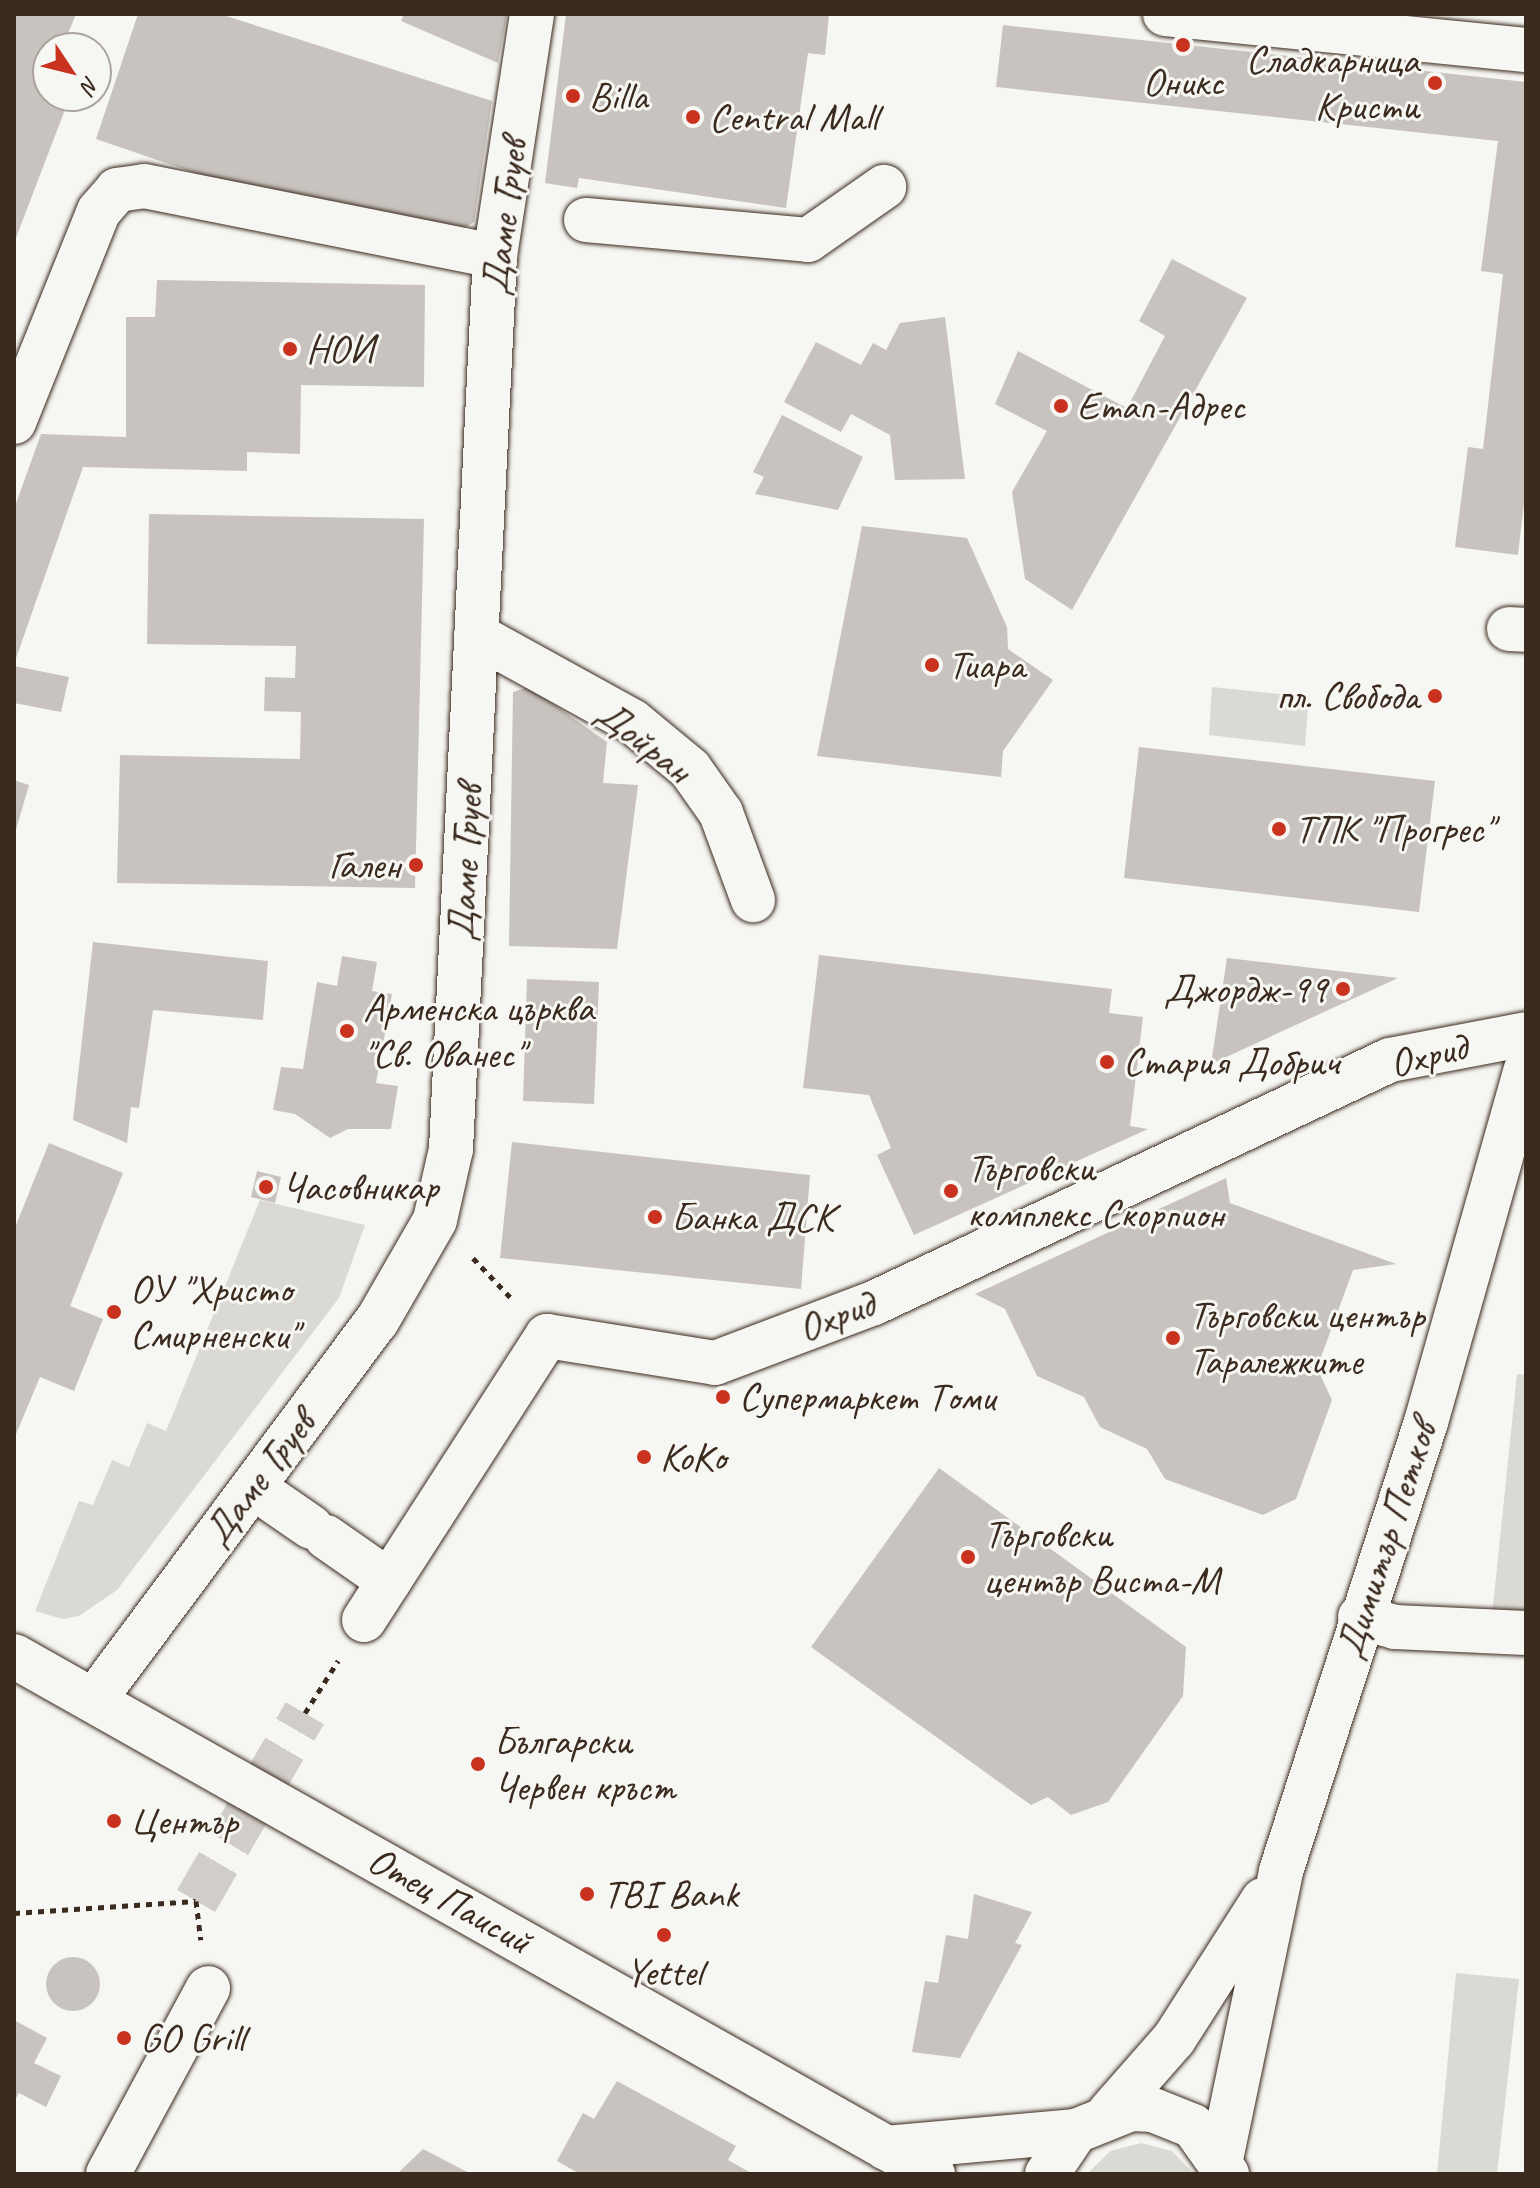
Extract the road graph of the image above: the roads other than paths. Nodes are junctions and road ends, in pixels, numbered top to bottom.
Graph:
1 (532, 14) edge
2 (1165, 14) edge
3 (1526, 50) edge
4 (884, 187) dead end
5 (586, 220) dead end
6 (495, 256) junction
7 (14, 422) edge
8 (476, 635) junction
9 (753, 900) dead end
10 (1526, 1034) edge
11 (1526, 1069) edge
12 (253, 1487) junction
13 (389, 1581) junction
14 (1360, 1617) junction
15 (364, 1620) road end
16 (1526, 1633) edge
17 (14, 1656) edge
18 (94, 1700) junction
19 (1281, 1871) junction
20 (208, 1988) dead end
21 (1092, 2122) junction
22 (884, 2148) junction
23 (1224, 2166) edge
24 (108, 2174) edge
25 (933, 2174) edge
26 (1047, 2174) edge

1 - 6 street, Даме Груев
2 - 3 street
4 - 5 street
6 - 7 street
6 - 8 street, Даме Груев
8 - 9 street, Дойран
8 - 12 street, Даме Груев
10 - 13 street, Охрид
11 - 14 street, Димитър Петков
12 - 13 street
12 - 18 street, Даме Груев
13 - 15 street
14 - 16 street
14 - 19 street, Димитър Петков
17 - 18 street, Отец Паисий
18 - 22 street, Отец Паисий
19 - 21 street, Димитър Петков
19 - 23 street, Димитър Петков
20 - 24 street
21 - 22 street
21 - 23 street
21 - 26 street
22 - 25 street, Отец Паисий

